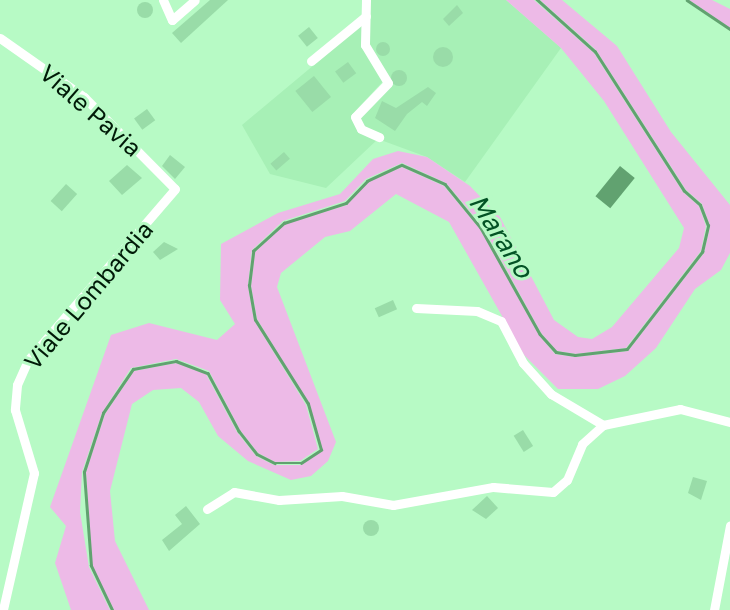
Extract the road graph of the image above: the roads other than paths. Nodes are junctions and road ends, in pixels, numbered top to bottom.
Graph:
1 (163, 0) edge
2 (195, 0) edge
3 (366, 0) edge
4 (366, 16) junction
5 (0, 38) edge
6 (312, 61) dead end
7 (379, 136) dead end
8 (175, 189) joint
9 (416, 308) dead end
10 (730, 422) edge
11 (603, 425) junction
12 (207, 509) dead end
13 (730, 525) edge
14 (3, 610) edge
15 (715, 610) edge

1 - 2 street
3 - 4 street
4 - 6 street
4 - 7 street
5 - 8 street, Viale Pavia
8 - 14 street, Viale Lombardia
9 - 11 street
10 - 11 street
11 - 12 street
13 - 15 street

